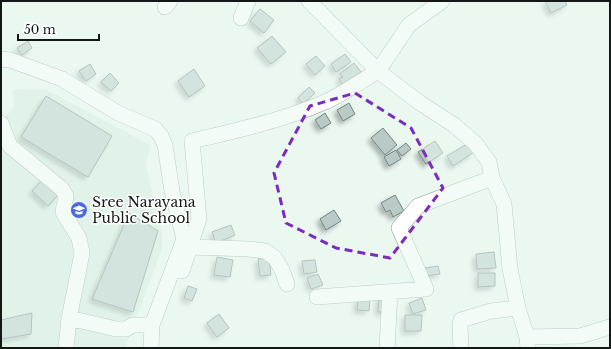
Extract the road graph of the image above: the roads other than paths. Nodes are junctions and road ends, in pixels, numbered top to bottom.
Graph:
1 (248, 1) edge
2 (310, 1) edge
3 (442, 1) edge
4 (241, 18) dead end
5 (1, 59) edge
6 (378, 71) junction
7 (1, 123) edge
8 (492, 178) junction
9 (190, 247) junction
10 (182, 271) dead end
11 (287, 284) dead end
12 (390, 292) junction
13 (317, 297) dead end
14 (518, 308) junction
15 (70, 319) junction
16 (152, 325) junction
17 (610, 327) edge
18 (528, 342) edge
19 (66, 348) edge
20 (151, 348) edge
21 (387, 348) edge
22 (461, 348) edge

1 - 4 street
2 - 6 street
3 - 6 street
5 - 16 street
6 - 8 street
6 - 9 street
7 - 15 street
8 - 12 street
8 - 14 street
9 - 10 street
9 - 11 street
12 - 13 street
12 - 21 street
14 - 18 street
14 - 22 street
15 - 16 street
15 - 19 street
16 - 20 street
17 - 18 street

